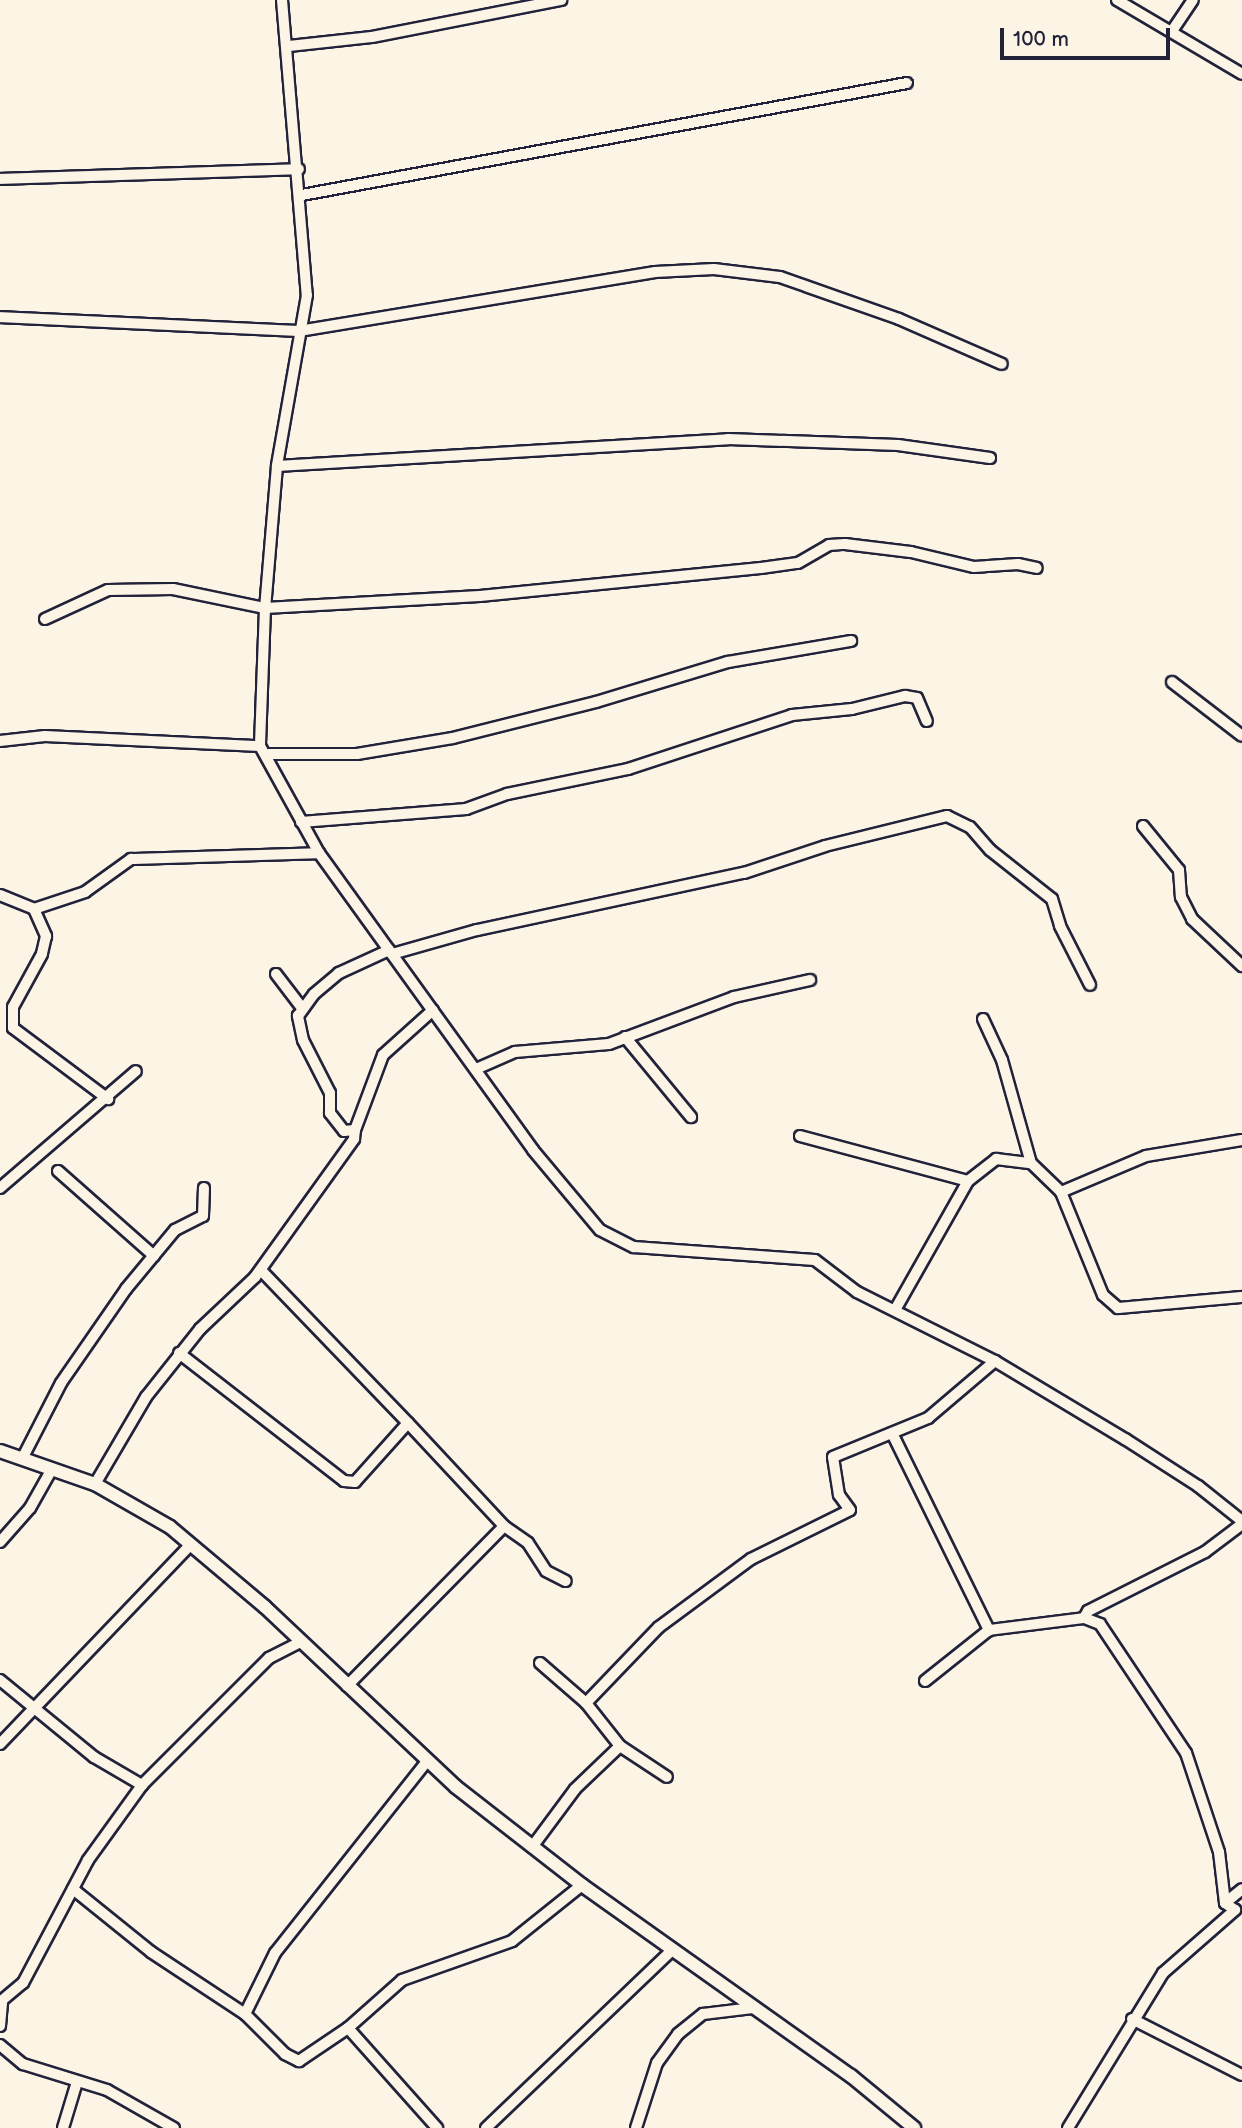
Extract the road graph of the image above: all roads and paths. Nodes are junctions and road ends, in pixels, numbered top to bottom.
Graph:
1 (282, 0) edge
2 (561, 0) edge
3 (1116, 0) edge
4 (1193, 0) edge
5 (1172, 31) junction
6 (289, 47) junction
7 (1242, 74) edge
8 (906, 83) dead end
9 (299, 169) junction
10 (0, 179) edge
11 (302, 195) junction
12 (0, 317) edge
13 (299, 331) junction
14 (1002, 364) dead end
15 (990, 458) dead end
16 (277, 466) junction
17 (1037, 568) dead end
18 (265, 608) junction
19 (45, 619) dead end
20 (850, 641) dead end
21 (1172, 682) dead end
22 (928, 721) dead end
23 (1242, 736) edge
24 (0, 741) edge
25 (265, 750) junction
26 (302, 822) junction
27 (1143, 826) dead end
28 (320, 853) junction
29 (0, 895) edge
30 (34, 909) junction
31 (390, 952) junction
32 (1242, 965) edge
33 (276, 974) dead end
34 (810, 980) dead end
35 (1090, 985) dead end
36 (302, 1008) junction
37 (433, 1010) junction
38 (983, 1019) dead end
39 (625, 1037) junction
40 (476, 1069) junction
41 (136, 1071) dead end
42 (108, 1099) junction
43 (691, 1117) dead end
44 (355, 1130) junction
45 (800, 1136) dead end
46 (1242, 1140) edge
47 (1031, 1163) junction
48 (58, 1171) dead end
49 (968, 1181) junction
50 (0, 1188) edge
51 (204, 1188) dead end
52 (1061, 1192) junction
53 (154, 1256) junction
54 (261, 1270) junction
55 (1242, 1297) edge
56 (895, 1310) junction
57 (179, 1353) junction
58 (995, 1361) junction
59 (408, 1423) junction
60 (892, 1433) junction
61 (0, 1451) edge
62 (22, 1459) junction
63 (52, 1469) junction
64 (95, 1484) junction
65 (1242, 1522) edge
66 (504, 1526) junction
67 (0, 1542) edge
68 (190, 1545) junction
69 (566, 1581) dead end
70 (1084, 1618) junction
71 (989, 1630) junction
72 (300, 1642) junction
73 (540, 1663) dead end
74 (0, 1680) edge
75 (925, 1681) dead end
76 (347, 1686) junction
77 (586, 1703) junction
78 (31, 1708) junction
79 (0, 1744) edge
80 (620, 1745) junction
81 (427, 1761) junction
82 (667, 1777) dead end
83 (142, 1785) junction
84 (532, 1847) junction
85 (582, 1885) junction
86 (73, 1889) junction
87 (1242, 1889) edge
88 (1224, 1903) junction
89 (1238, 1911) edge
90 (672, 1950) junction
91 (1, 2001) edge
92 (752, 2008) junction
93 (245, 2014) junction
94 (1132, 2019) junction
95 (0, 2026) edge
96 (348, 2028) junction
97 (0, 2045) edge
98 (1242, 2075) edge
99 (77, 2082) junction
100 (63, 2128) edge
101 (174, 2128) edge
102 (437, 2128) edge
103 (486, 2128) edge
104 (636, 2128) edge
105 (914, 2128) edge
106 (1068, 2128) edge

1 - 6 street
2 - 6 street
3 - 5 street
4 - 5 street
5 - 7 street
6 - 9 street
8 - 11 street
9 - 10 street
9 - 11 street
11 - 13 street
12 - 13 street
13 - 14 street
13 - 16 street
15 - 16 street
16 - 18 street
17 - 18 street
18 - 19 street
18 - 25 street
20 - 25 street
21 - 23 street
22 - 26 street
24 - 25 street
25 - 26 street
26 - 28 street
27 - 32 street
28 - 30 street
28 - 31 street
29 - 30 street
30 - 42 street
31 - 35 street
31 - 36 street
31 - 37 street
33 - 36 street
34 - 39 street
36 - 44 street
37 - 40 street
37 - 44 street
38 - 47 street
39 - 40 street
39 - 43 street
40 - 56 street
41 - 42 street
42 - 50 street
44 - 54 street
45 - 49 street
46 - 52 street
47 - 49 street
47 - 52 street
48 - 53 street
49 - 56 street
51 - 53 street
52 - 55 street
53 - 62 street
54 - 57 street
54 - 59 street
56 - 58 street
57 - 59 street
57 - 64 street
58 - 60 street
58 - 65 street
59 - 66 street
60 - 71 street
60 - 77 street
61 - 62 street
62 - 63 street
63 - 64 street
63 - 67 street
64 - 68 street
65 - 70 street
66 - 69 street
66 - 76 street
68 - 72 street
68 - 78 street
70 - 71 street
70 - 88 street
71 - 75 street
72 - 76 street
72 - 83 street
73 - 77 street
74 - 78 street
76 - 81 street
77 - 80 street
78 - 79 street
78 - 83 street
80 - 82 street
80 - 84 street
81 - 84 street
81 - 93 street
83 - 86 street
84 - 85 street
85 - 90 street
85 - 96 street
86 - 91 street
86 - 93 street
87 - 88 street
88 - 89 street
89 - 94 street
90 - 92 street
90 - 103 street
91 - 95 street
92 - 104 street
92 - 105 street
93 - 96 street
94 - 98 street
94 - 106 street
96 - 102 street
97 - 99 street
99 - 100 street
99 - 101 street

